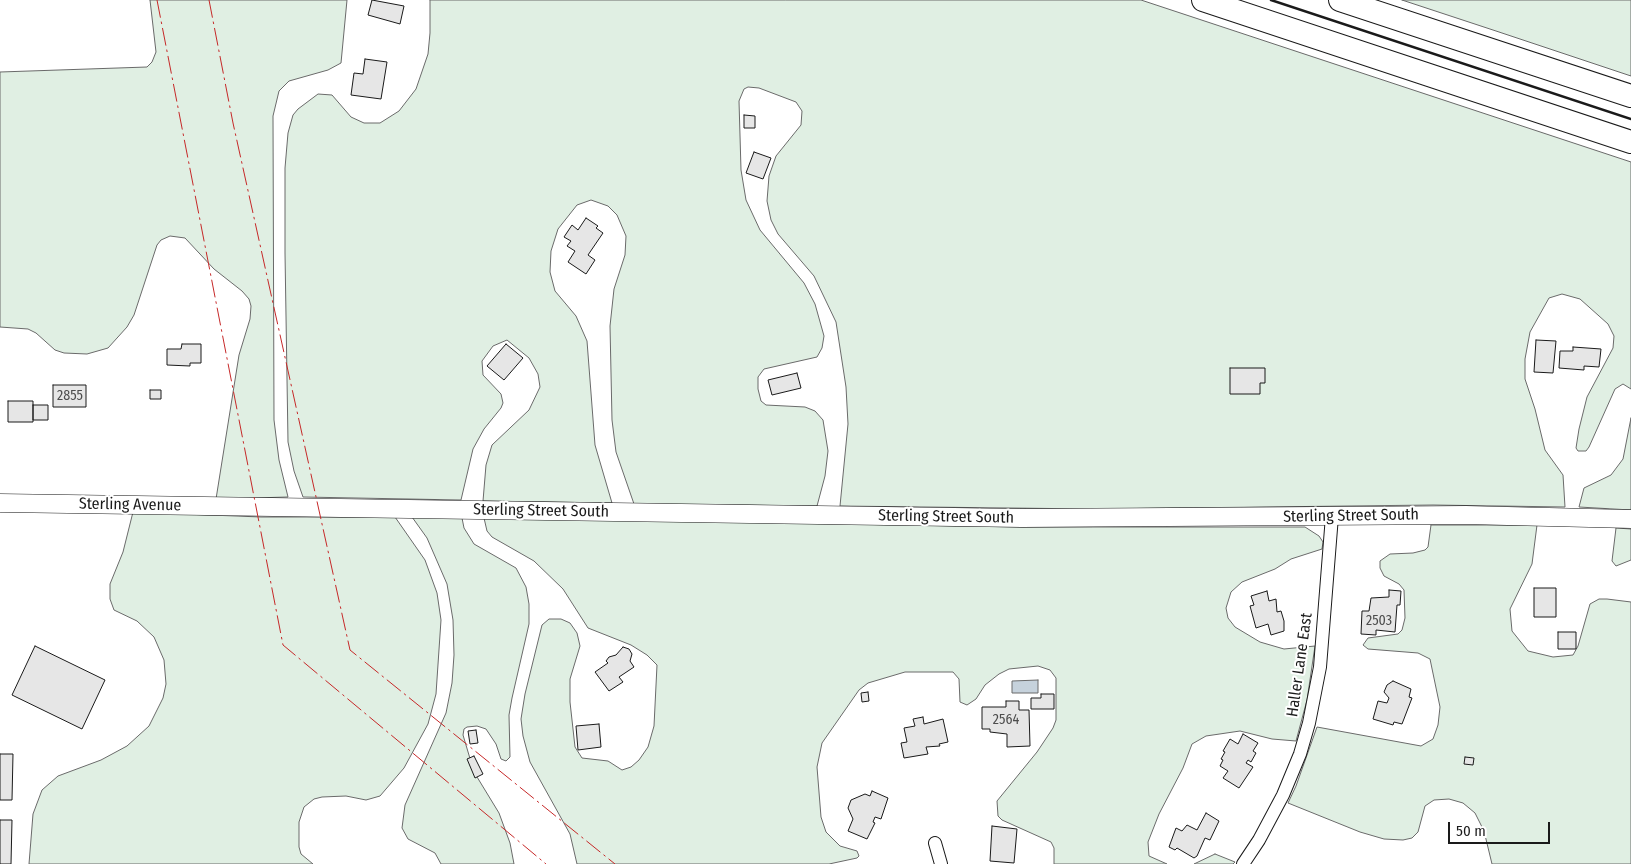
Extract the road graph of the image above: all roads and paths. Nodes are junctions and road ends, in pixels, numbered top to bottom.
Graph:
1 (1203, 0) edge
2 (1340, 0) edge
3 (1631, 96) edge
4 (1631, 142) edge
5 (0, 503) edge
6 (261, 507) joint
7 (1332, 516) junction
8 (1631, 519) edge
9 (935, 842) dead end
10 (941, 864) edge
11 (1243, 864) edge

1 - 4 highway
2 - 3 highway
5 - 6 street, Sterling Avenue
6 - 7 street, Sterling Street South
7 - 8 street, Sterling Street South
7 - 11 street, Haller Lane East
9 - 10 street

